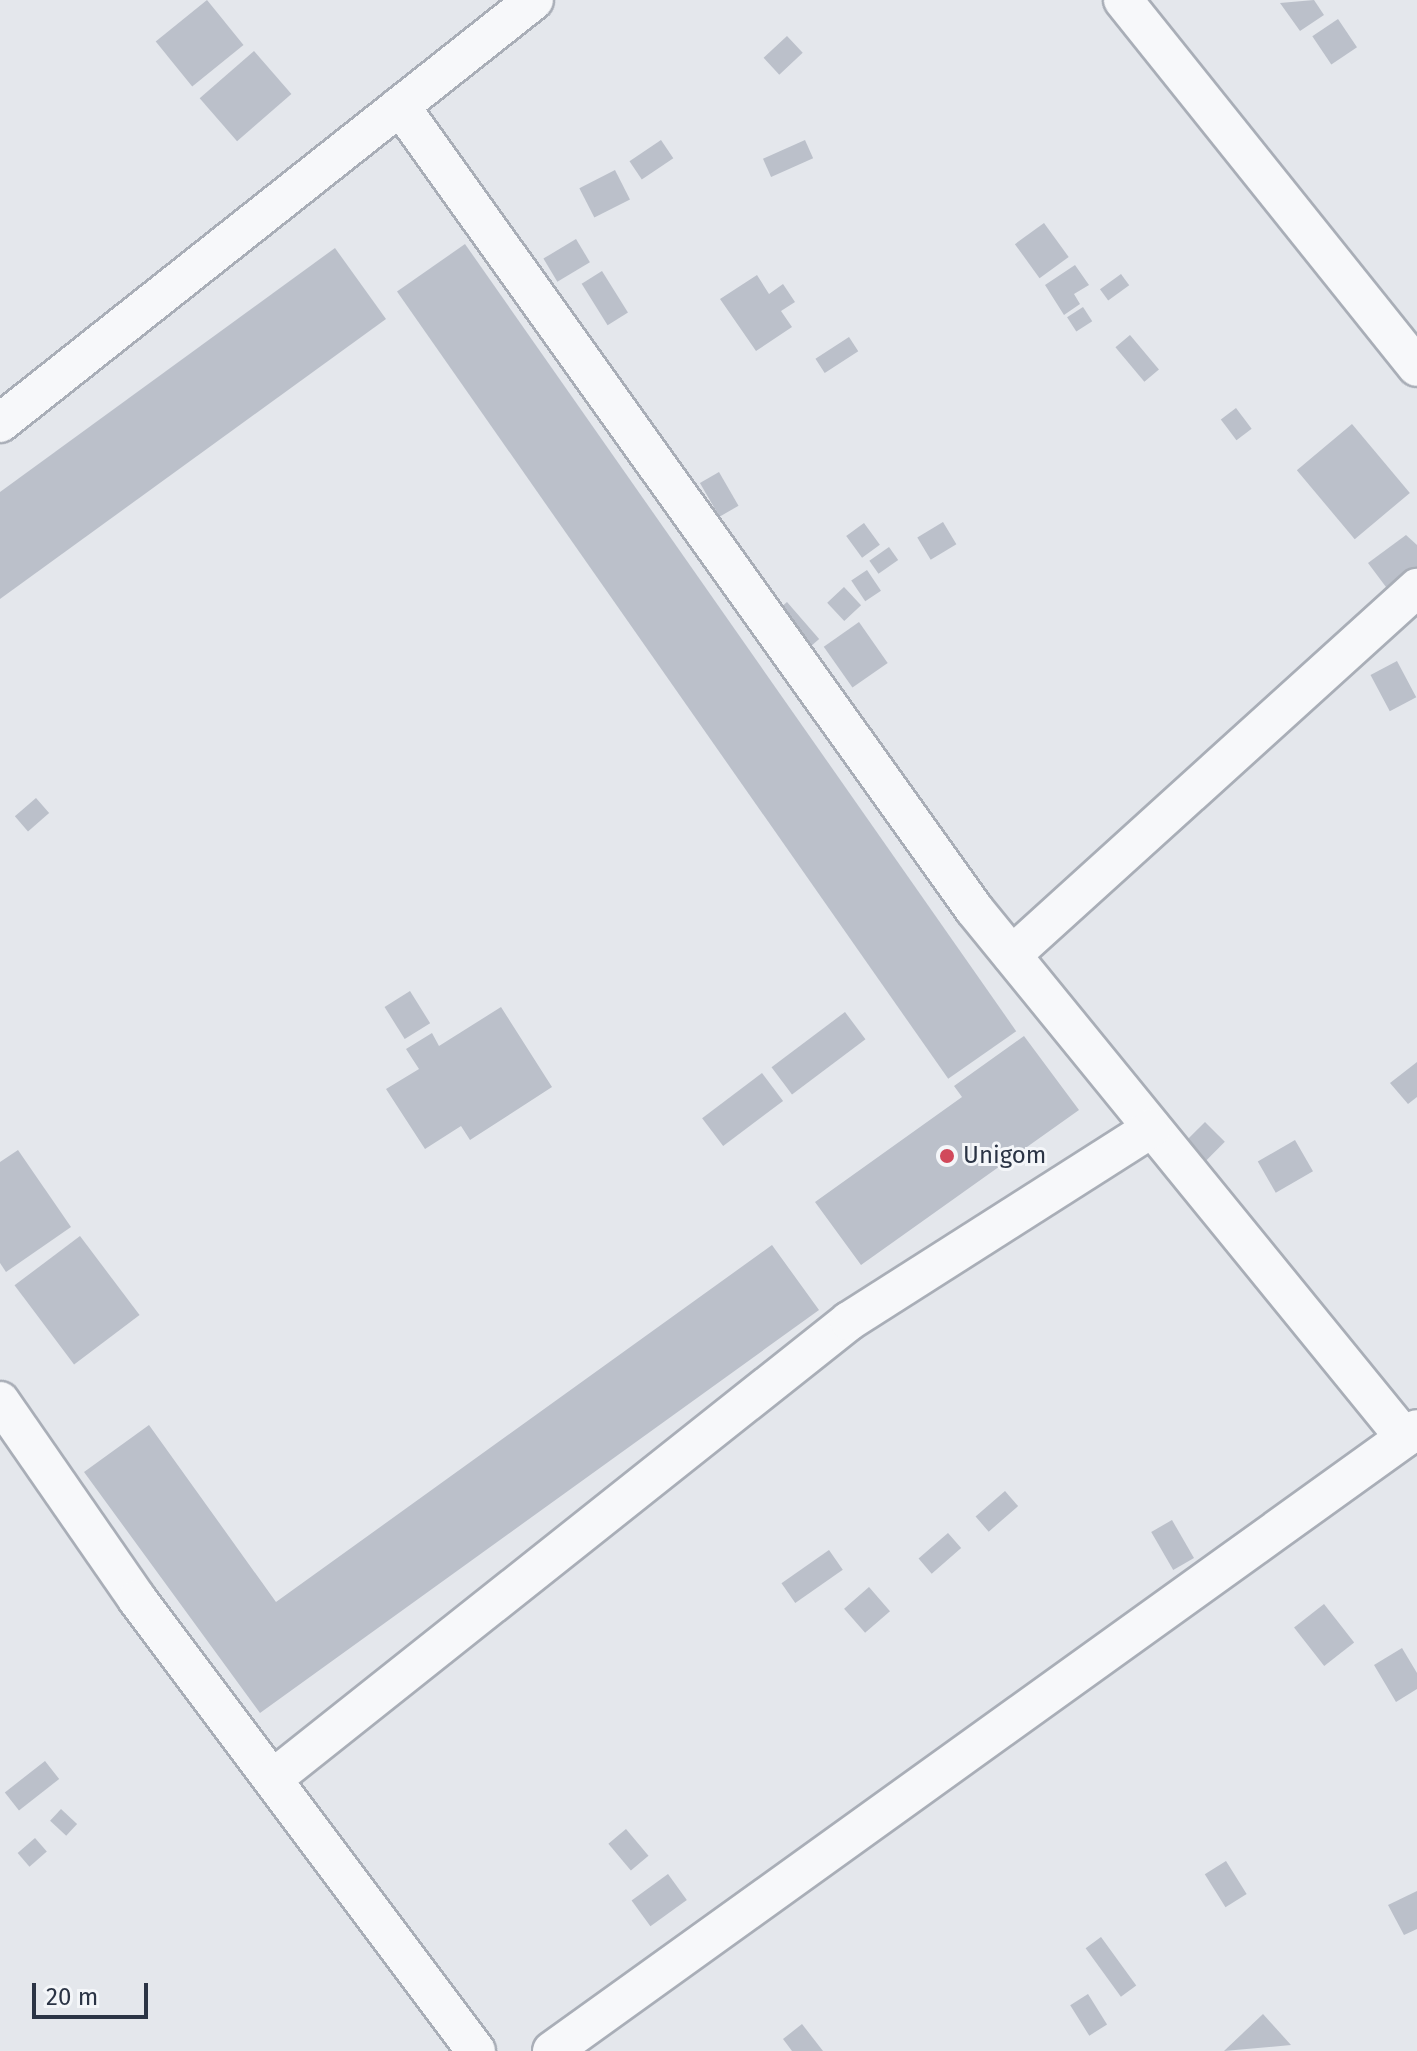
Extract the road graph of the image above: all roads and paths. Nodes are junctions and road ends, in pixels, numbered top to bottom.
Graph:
1 (534, 0) edge
2 (1123, 0) edge
3 (400, 106) junction
4 (1417, 367) edge
5 (0, 423) edge
6 (1417, 588) edge
7 (1012, 955) junction
8 (1152, 1128) junction
9 (0, 1401) edge
10 (1411, 1434) edge
11 (275, 1777) junction
12 (476, 2051) edge
13 (552, 2051) edge

1 - 3 street
2 - 4 street
3 - 5 street
3 - 7 street
6 - 7 street
7 - 8 street
8 - 10 street
8 - 11 street
9 - 11 street
10 - 13 street
11 - 12 street

